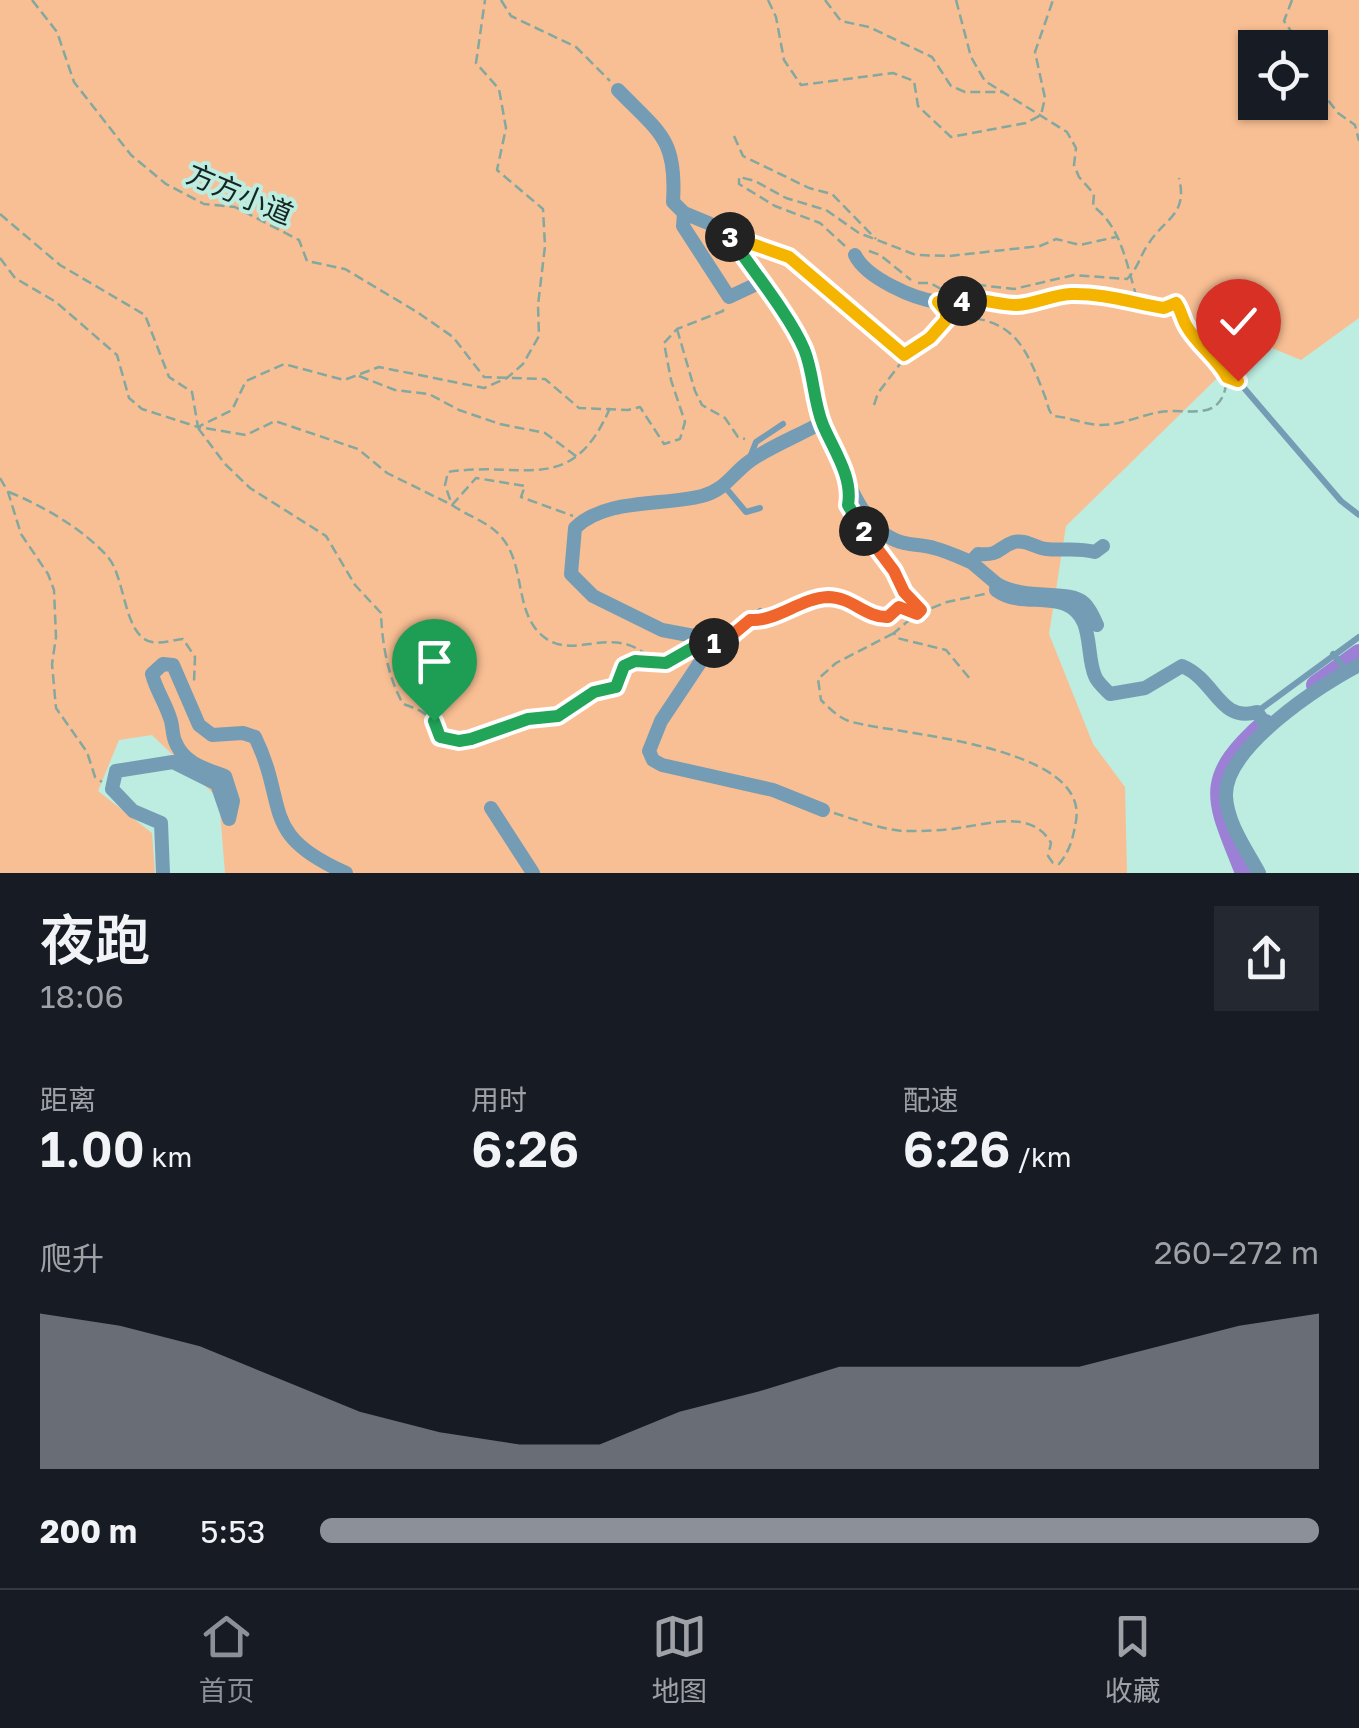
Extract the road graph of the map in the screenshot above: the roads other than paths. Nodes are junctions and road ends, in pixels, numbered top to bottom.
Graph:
1 (618, 90) road end
2 (660, 187) dead end
3 (678, 207) junction
4 (725, 230) junction
5 (855, 254) road end
6 (761, 282) junction
7 (1238, 381) road end
8 (822, 423) junction
9 (783, 424) dead end
10 (747, 462) junction
11 (725, 487) junction
12 (760, 508) dead end
13 (1359, 516) edge
14 (1103, 546) dead end
15 (971, 562) junction
16 (996, 587) junction
17 (760, 611) dead end
18 (1097, 625) dead end
19 (1359, 637) edge
20 (712, 641) junction
21 (1333, 654) junction
22 (1351, 669) edge
23 (1257, 712) junction
24 (1268, 727) junction
25 (491, 808) dead end
26 (824, 810) road end
27 (163, 873) edge
28 (346, 873) edge
29 (534, 873) edge
30 (1259, 873) edge

1 - 3 street
2 - 3 street
3 - 4 street
3 - 6 street
4 - 5 street
4 - 6 street
6 - 8 street
7 - 13 lane
8 - 10 street
8 - 15 street
9 - 10 lane
10 - 11 street
11 - 12 lane
11 - 20 street
14 - 15 street
15 - 16 street
16 - 18 street
16 - 23 street
17 - 20 lane
19 - 21 lane
20 - 26 street
21 - 22 lane
21 - 23 lane
22 - 24 street
23 - 24 street
24 - 30 street
25 - 29 street
27 - 28 street

